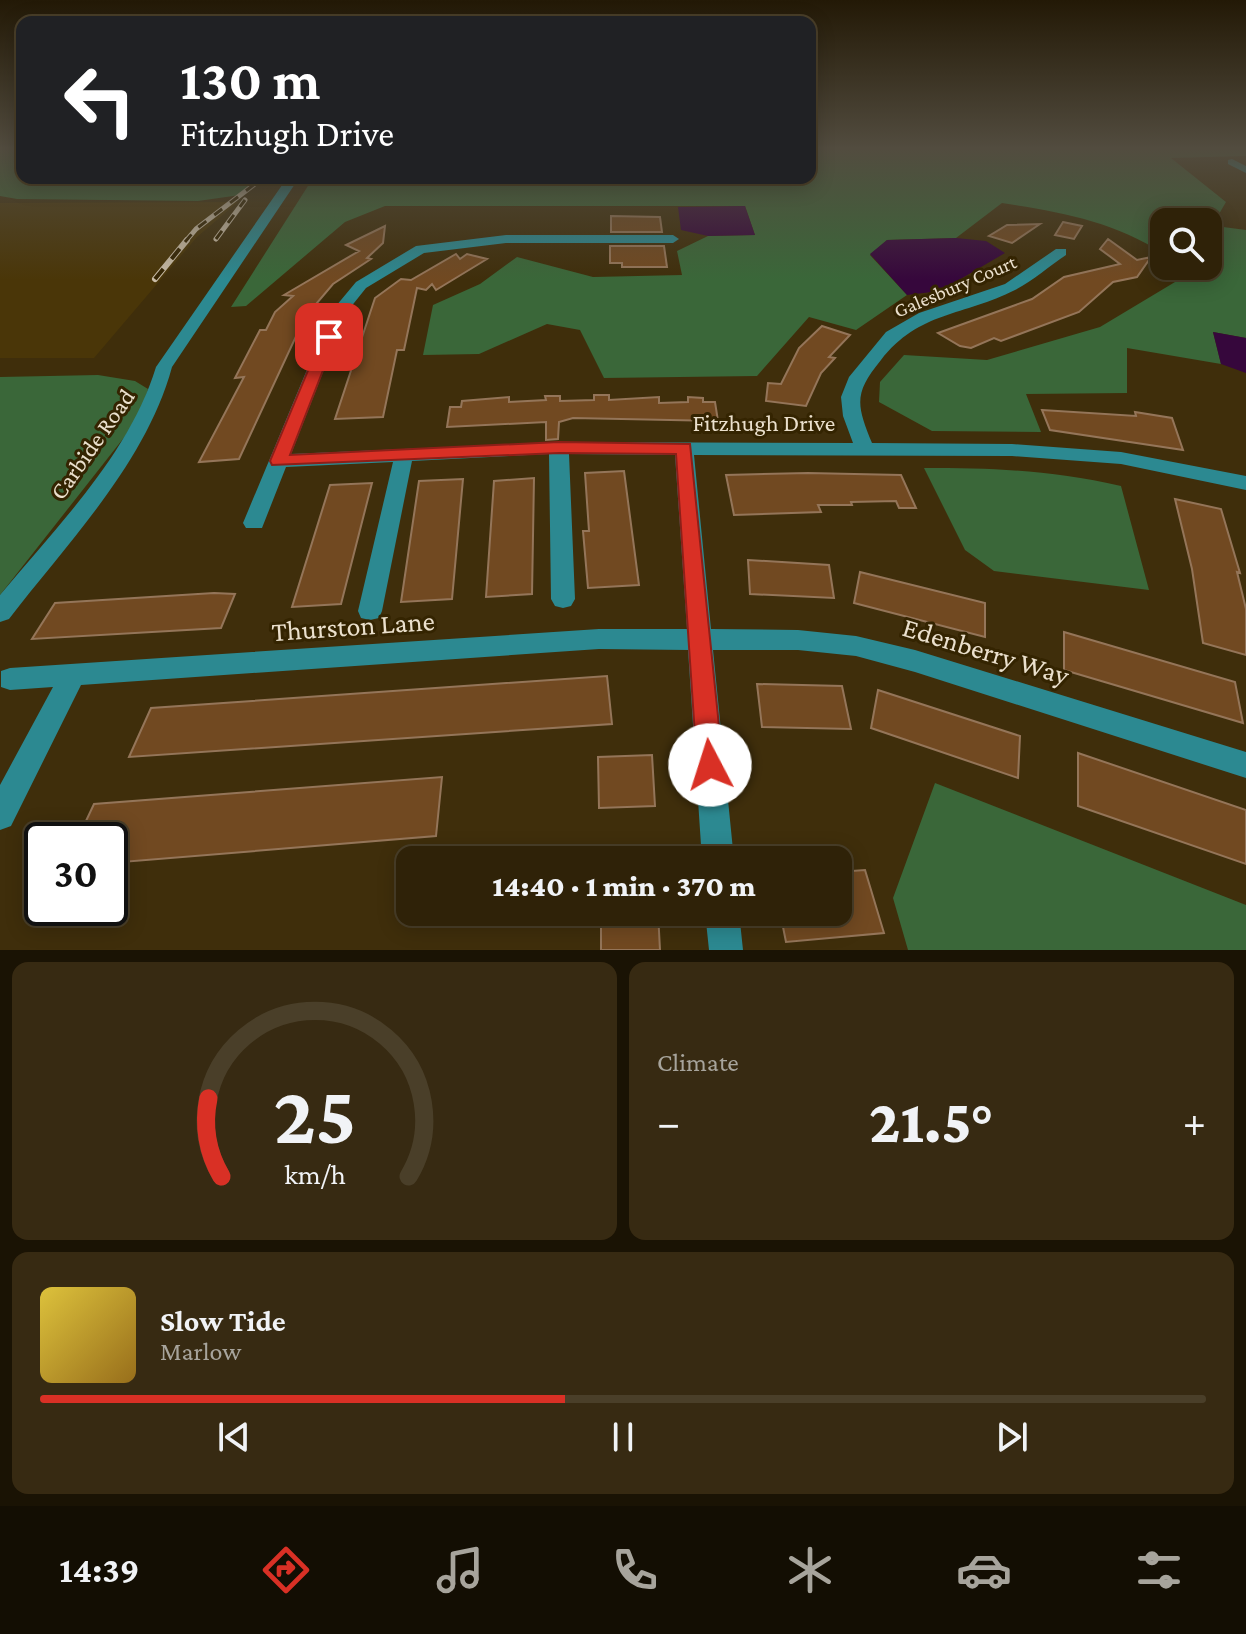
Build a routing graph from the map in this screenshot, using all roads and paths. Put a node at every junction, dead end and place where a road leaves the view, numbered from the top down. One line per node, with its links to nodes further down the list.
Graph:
1 (284, 191): 13 (street, Carbide Road)
2 (673, 239): 8 (street)
3 (1061, 252): 6 (street, Galesbury Court)
4 (559, 448): 5 (street, Fitzhugh Drive); 7 (street, Fitzhugh Drive); 11 (street)
5 (684, 448): 6 (street, Fitzhugh Drive); 14 (street)
6 (864, 448): 9 (street, Fitzhugh Drive)
7 (404, 455): 8 (street, Fitzhugh Drive); 12 (street)
8 (279, 461): 10 (street)
9 (1246, 483)
10 (254, 523)
11 (563, 599)
12 (370, 611)
13 (0, 612)
14 (699, 638): 15 (street, Thurston Lane); 17 (street, Edenberry Way); 19 (street)
15 (74, 674): 16 (street, Thurston Lane); 18 (street)
16 (10, 679)
17 (1246, 765)
18 (0, 815)
19 (717, 846)
20 (723, 926): 21 (street)
21 (726, 950)

